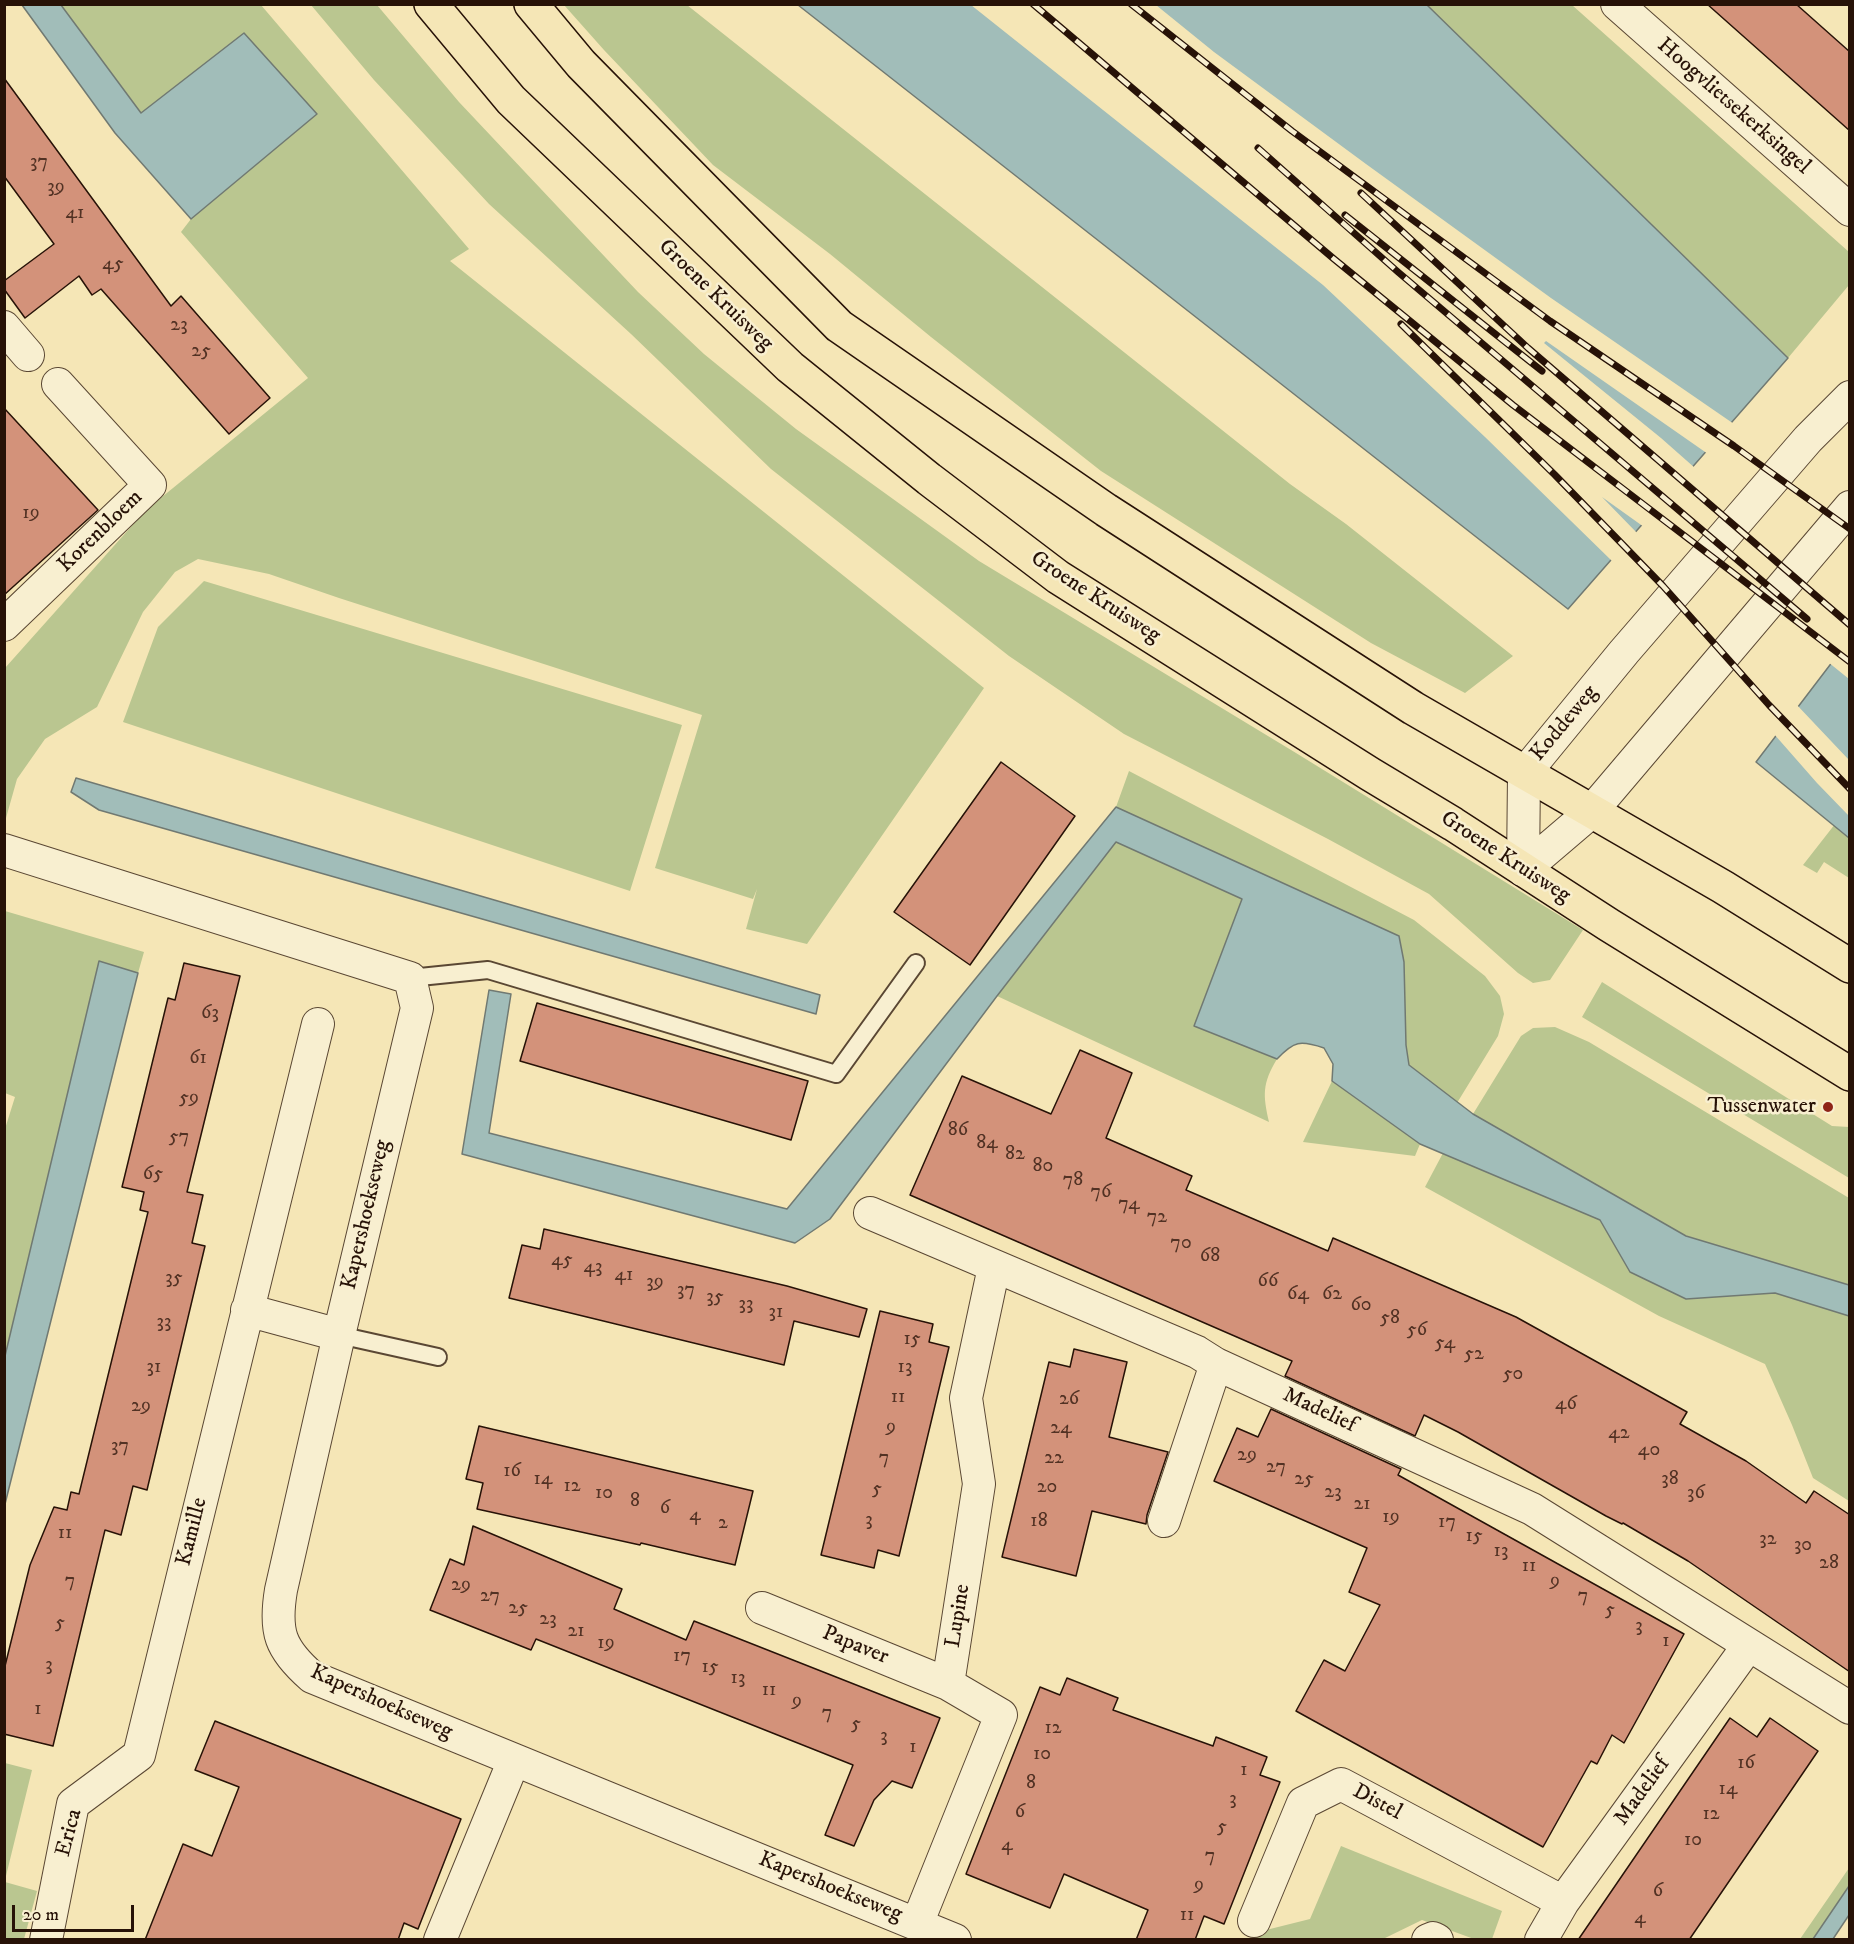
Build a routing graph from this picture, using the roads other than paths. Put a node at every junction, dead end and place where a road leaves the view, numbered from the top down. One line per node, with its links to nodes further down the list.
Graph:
1 (431, 4): 14 (main road, Groene Kruisweg)
2 (531, 4): 11 (main road)
3 (1617, 4): 4 (street, Hoogvlietsekerksingel)
4 (1850, 210)
5 (4, 327): 6 (street)
6 (28, 356)
7 (58, 384): 10 (street, Korenbloem)
8 (1850, 397): 11 (street, Koddeweg)
9 (1850, 507): 12 (street)
10 (4, 625)
11 (1524, 774): 12 (main road); 14 (street, Koddeweg)
12 (1591, 812): 14 (street); 16 (main road)
13 (4, 850): 17 (street)
14 (1522, 870): 19 (main road, Groene Kruisweg)
15 (916, 963): 17 (lane)
16 (1850, 966)
17 (410, 978): 23 (street, Kapershoekseweg)
18 (318, 1024): 22 (street, Kamille)
19 (1850, 1074)
20 (870, 1213): 21 (street, Madelief)
21 (994, 1267): 25 (street, Madelief); 29 (street, Lupine)
22 (247, 1310): 23 (street); 31 (street, Kamille)
23 (339, 1335): 24 (lane); 32 (street, Kapershoekseweg)
24 (438, 1357)
25 (1216, 1364): 26 (street); 28 (street, Madelief)
26 (1164, 1521)
27 (762, 1608): 29 (street, Papaver)
28 (1748, 1646): 30 (street, Madelief); 33 (street, Madelief)
29 (948, 1684): 35 (street)
30 (1850, 1708)
31 (139, 1755): 36 (street, Erica)
32 (514, 1760): 35 (street, Kapershoekseweg); 37 (street)
33 (1563, 1902): 34 (street, Distel); 41 (street, Madelief)
34 (1254, 1921)
35 (917, 1924): 38 (street, Kapershoekseweg)
36 (46, 1940)
37 (440, 1940)
38 (955, 1940)
39 (1428, 1940): 40 (street)
40 (1437, 1940)
41 (1541, 1940)

